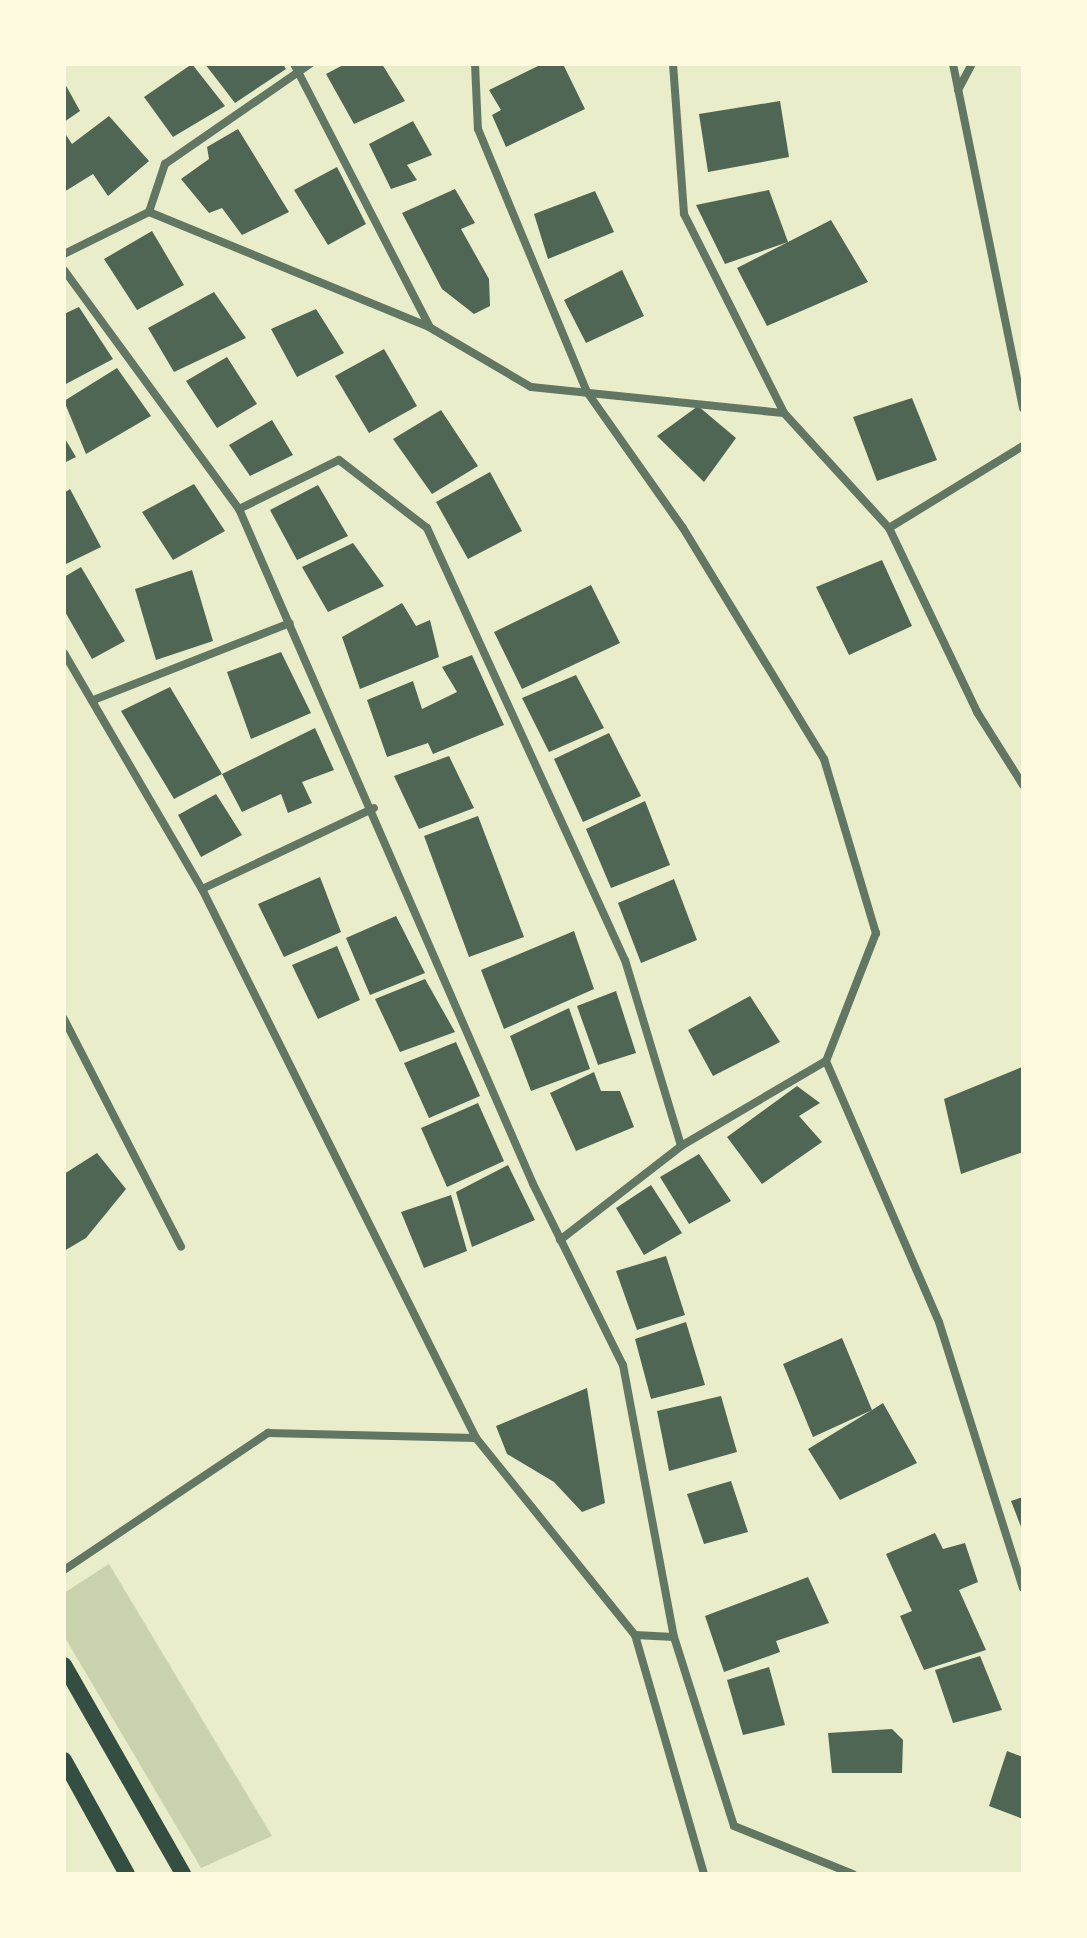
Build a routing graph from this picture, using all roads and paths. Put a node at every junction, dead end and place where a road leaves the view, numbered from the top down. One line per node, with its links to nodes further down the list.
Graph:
1 (310, 64): 6 (street)
2 (475, 64): 12 (street)
3 (673, 64): 14 (street)
4 (953, 64): 7 (street)
5 (972, 64): 7 (street)
6 (295, 68): 8 (street); 11 (street)
7 (958, 91): 13 (street)
8 (149, 212): 9 (street); 11 (street)
9 (64, 254)
10 (64, 270): 16 (street)
11 (429, 327): 12 (street)
12 (587, 392): 14 (street); 25 (street)
13 (1023, 408)
14 (784, 413): 17 (street)
15 (1023, 446): 17 (street)
16 (239, 509): 18 (street); 26 (street)
17 (889, 528): 21 (street)
18 (290, 623): 20 (street); 22 (street)
19 (64, 653): 20 (street)
20 (96, 699): 23 (street)
21 (1023, 785)
22 (374, 808): 23 (street); 27 (street)
23 (202, 889): 29 (street)
24 (64, 1019): 28 (street)
25 (826, 1061): 26 (street); 31 (street)
26 (681, 1146): 27 (street)
27 (560, 1240): 33 (street)
28 (181, 1247)
29 (476, 1438): 30 (street); 32 (street)
30 (64, 1570)
31 (1023, 1588)
32 (635, 1635): 33 (street); 38 (street)
33 (674, 1637): 39 (street)
34 (64, 1665): 37 (main road)
35 (64, 1760): 36 (main road)
36 (127, 1874)
37 (183, 1874)
38 (704, 1874)
39 (853, 1874)

